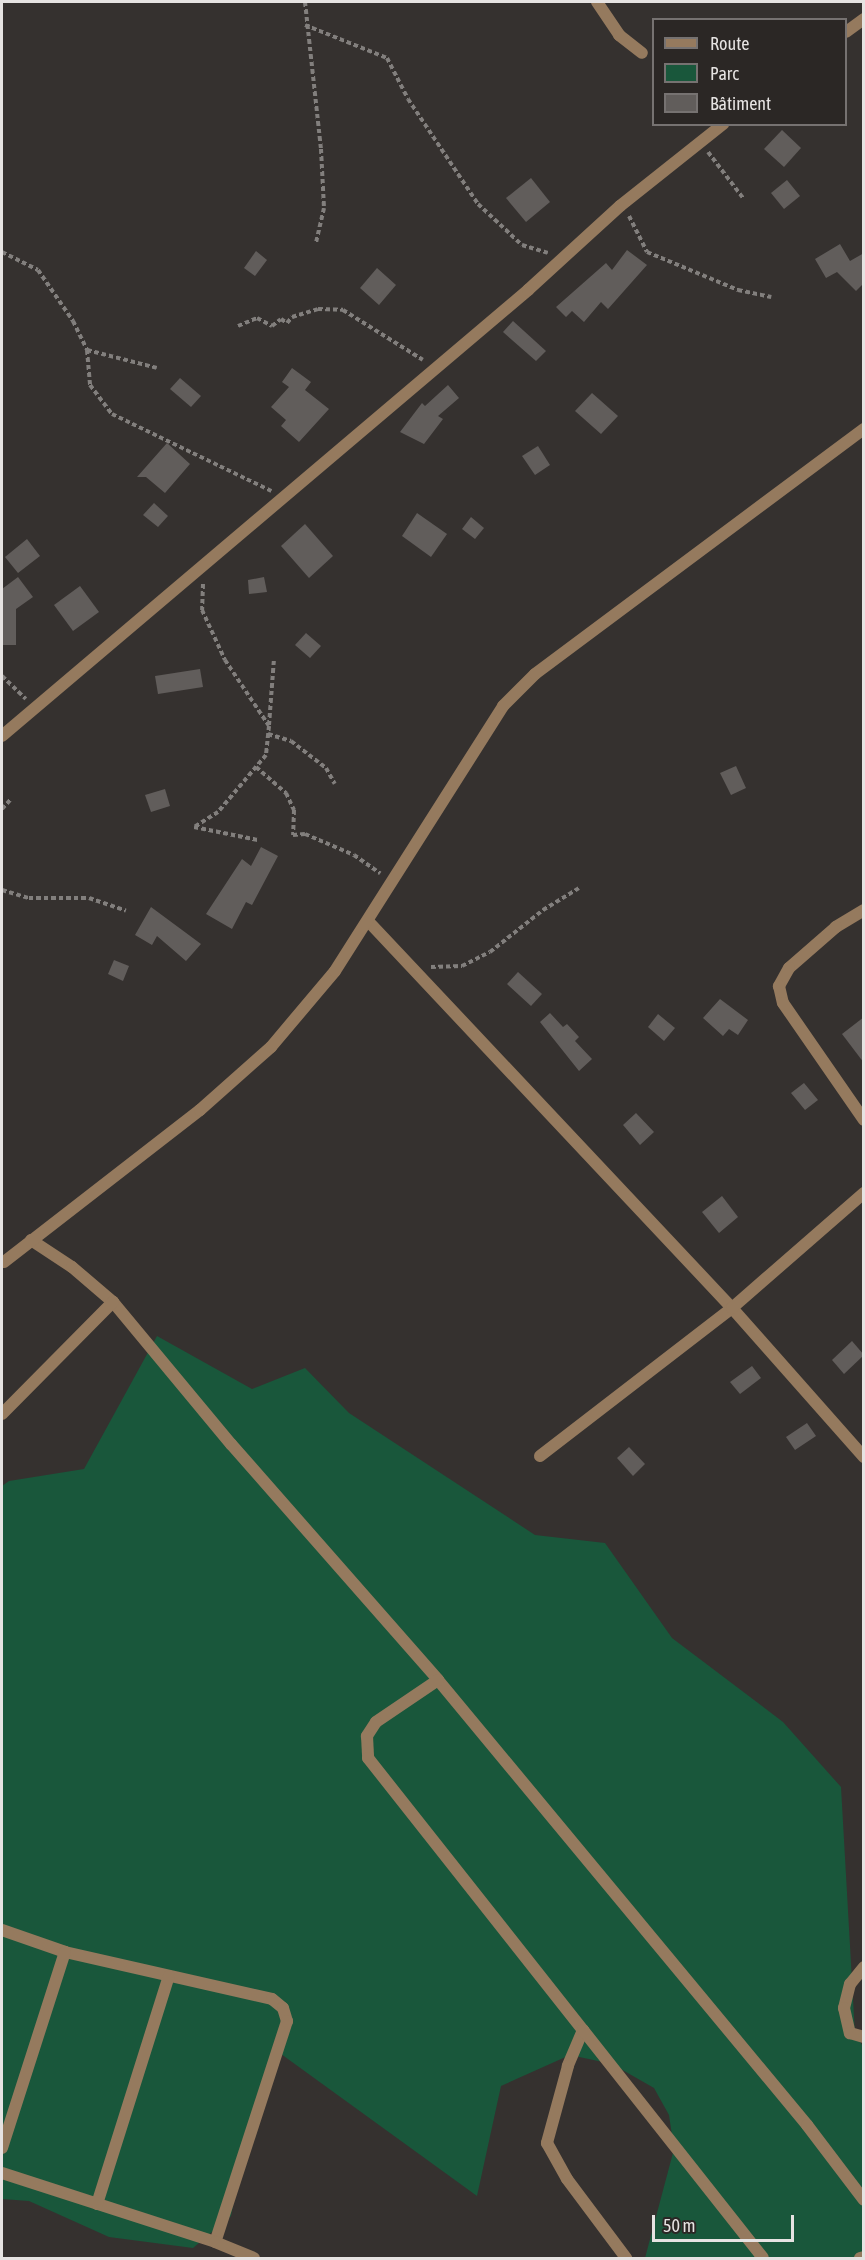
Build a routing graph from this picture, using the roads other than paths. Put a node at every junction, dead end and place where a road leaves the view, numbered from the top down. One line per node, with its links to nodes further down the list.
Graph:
1 (597, 2): 4 (street)
2 (862, 22): 3 (street)
3 (847, 31)
4 (642, 52)
5 (720, 126): 7 (street)
6 (864, 429): 9 (street)
7 (2, 736)
8 (864, 910): 10 (street)
9 (368, 921): 12 (street); 15 (street)
10 (864, 1120)
11 (864, 1193): 15 (street)
12 (31, 1240): 13 (street); 14 (street)
13 (2, 1262)
14 (113, 1302): 16 (street); 19 (street)
15 (732, 1308): 17 (street); 18 (street)
16 (2, 1414)
17 (540, 1456)
18 (864, 1457)
19 (438, 1680): 24 (street); 28 (street)
20 (2, 1930): 21 (street)
21 (65, 1952): 23 (street); 26 (street)
22 (864, 1967): 25 (street)
23 (169, 1976): 29 (street); 30 (street)
24 (583, 2030): 32 (street); 33 (street)
25 (864, 2037)
26 (2, 2148)
27 (2, 2173): 29 (street)
28 (864, 2200)
29 (97, 2204): 30 (street)
30 (214, 2241): 31 (street)
31 (254, 2259)
32 (626, 2259)
33 (764, 2259)

